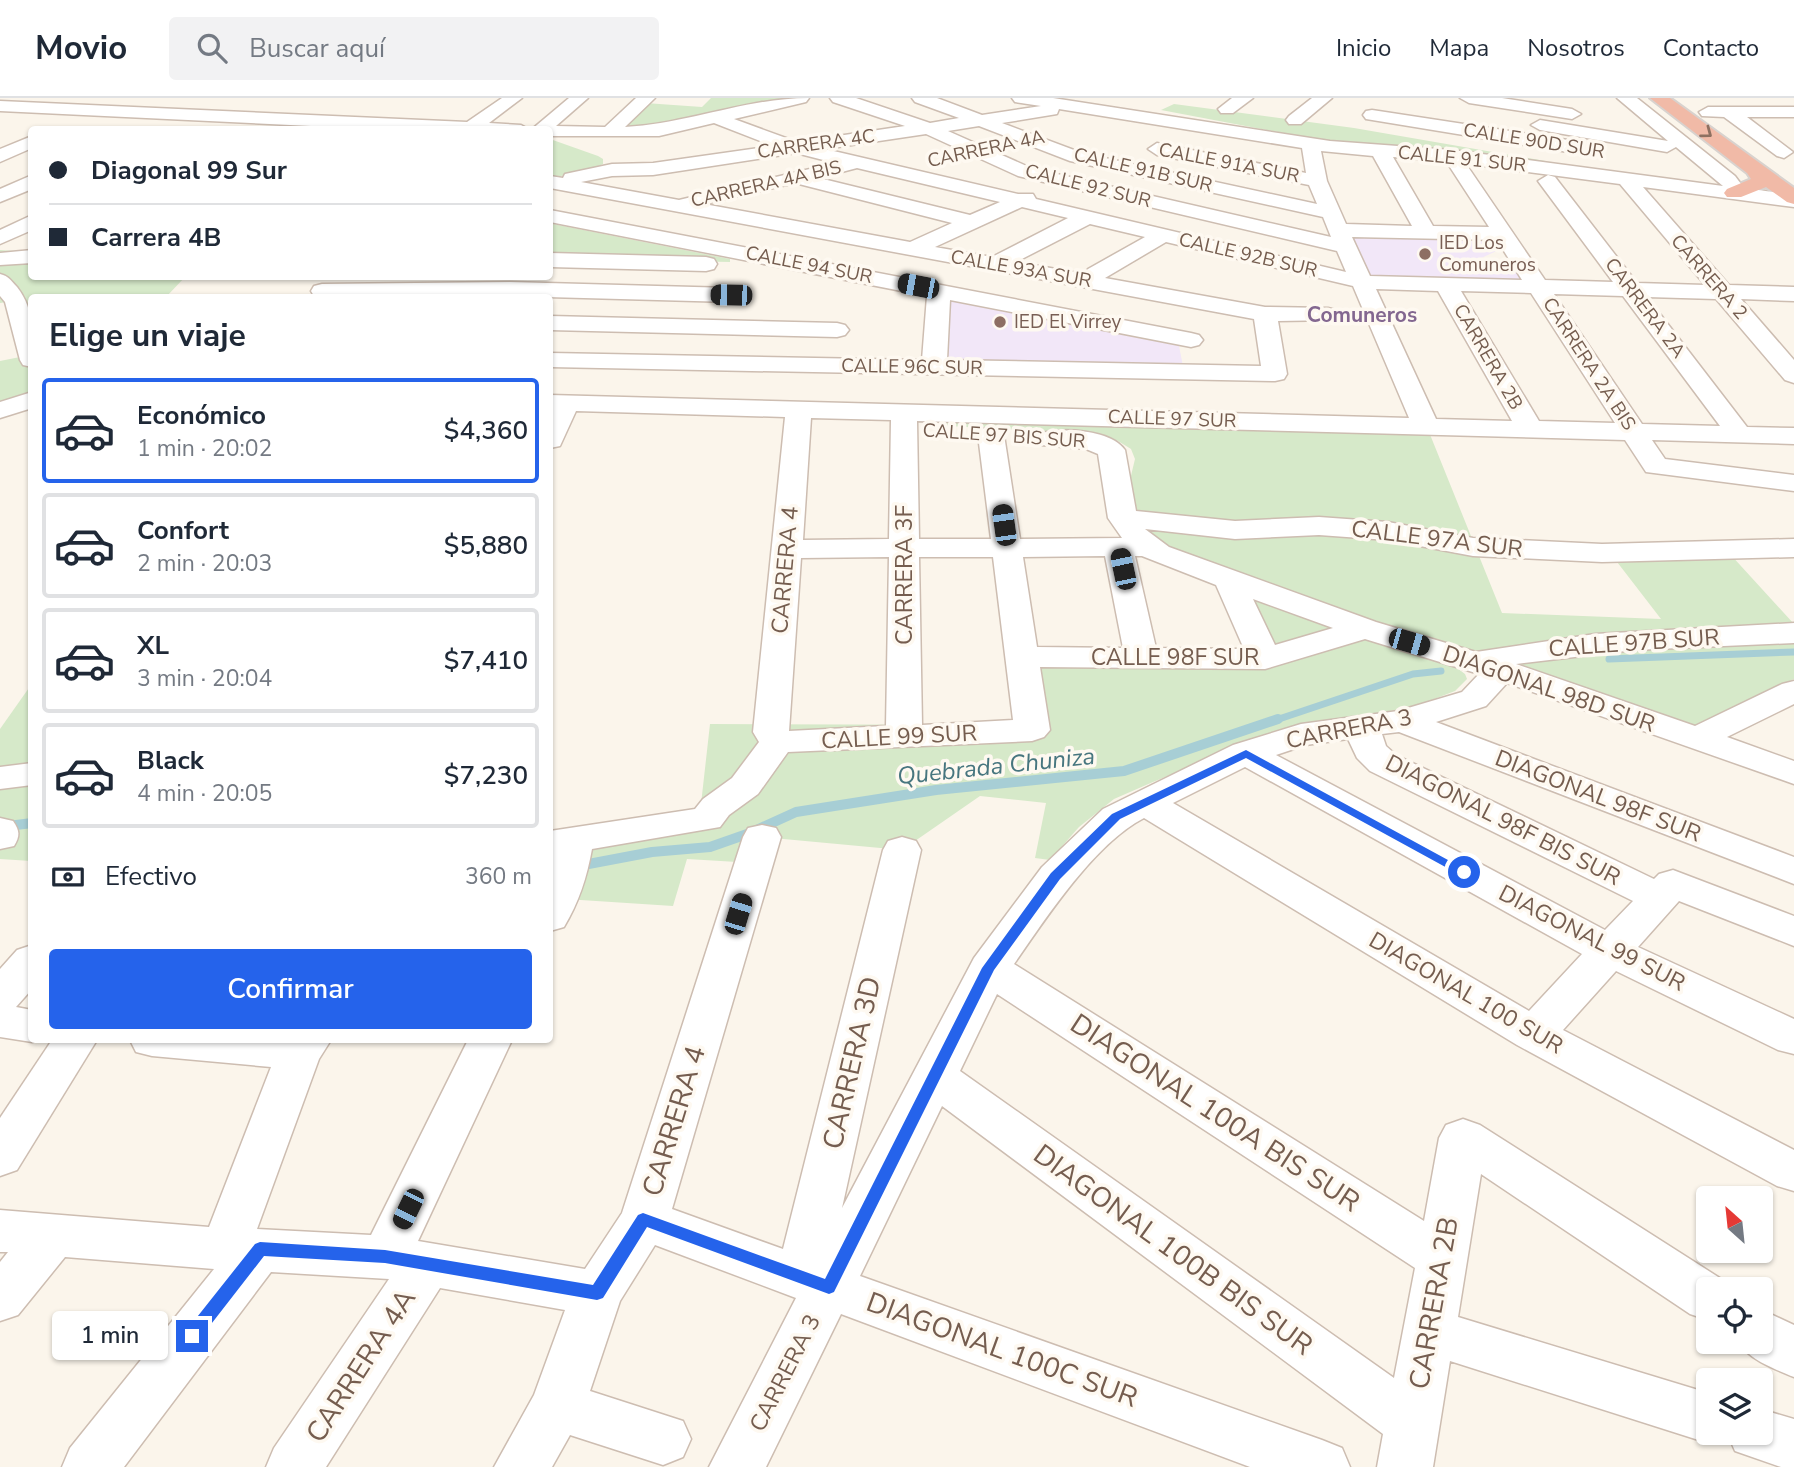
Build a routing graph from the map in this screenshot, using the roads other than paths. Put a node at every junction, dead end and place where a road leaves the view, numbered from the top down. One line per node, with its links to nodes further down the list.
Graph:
1 (44, 98): 23 (street)
2 (120, 98): 28 (street)
3 (513, 98): 51 (street)
4 (579, 98): 52 (street)
5 (646, 98): 57 (street)
6 (839, 98): 53 (street, CALLE 92 SUR)
7 (921, 98): 40 (street, CALLE 91B SUR)
8 (1021, 98): 34 (street, CALLE 91 SUR)
9 (1116, 98): 17 (street)
10 (1244, 98): 27 (street)
11 (1323, 98): 59 (street, CALLE 91 SUR)
12 (1394, 98): 37 (street)
13 (1469, 98): 16 (street)
14 (1659, 98): 81 (highway, one-way to 81)
15 (1687, 98): 31 (highway)
16 (1491, 100): 30 (street); 41 (street)
17 (1157, 102)
18 (367, 104): 45 (street)
19 (302, 105): 39 (street)
20 (1046, 105): 34 (street, CARRERA 4C); 40 (street, CARRERA 4C)
21 (0, 106): 23 (street)
22 (800, 106): 26 (street)
23 (25, 107): 28 (street)
24 (1206, 107): 27 (street)
25 (1429, 107): 41 (street)
26 (710, 108): 57 (street); 67 (street, CALLE 92B SUR)
27 (1227, 109): 35 (street)
28 (95, 110): 33 (street); 44 (street)
29 (427, 111): 50 (street)
30 (1621, 111): 95 (street)
31 (1708, 112): 32 (street); 83 (highway)
32 (1728, 112): 36 (street); 60 (street)
33 (160, 113): 38 (street); 46 (street)
34 (1078, 113): 43 (street, CALLE 91 SUR); 64 (street, CARRERA 4A)
35 (1255, 113)
36 (1794, 113)
37 (1372, 115): 41 (street, CALLE 90D SUR); 65 (street)
38 (222, 116): 39 (street); 47 (street)
39 (278, 119): 45 (street); 48 (street)
40 (983, 120): 53 (street, CARRERA 4C); 64 (street, CALLE 91B SUR)
41 (1512, 121): 62 (street)
42 (826, 123): 63 (street)
43 (1190, 123): 59 (street, CALLE 91 SUR); 68 (street)
44 (65, 125)
45 (334, 125): 49 (street)
46 (138, 126)
47 (206, 126)
48 (267, 126)
49 (370, 126)
50 (406, 126)
51 (473, 126)
52 (552, 126)
53 (928, 128): 63 (street, CARRERA 4C); 69 (street, CALLE 92 SUR)
54 (553, 130): 57 (street)
55 (10, 132): 58 (street)
56 (553, 132): 74 (street)
57 (609, 133)
58 (28, 134)
59 (1315, 134): 70 (street, CALLE 91 SUR); 89 (street)
60 (1757, 134): 61 (street); 71 (street)
61 (1794, 134)
62 (1527, 135)
63 (866, 137): 67 (street, CARRERA 4C); 75 (street)
64 (1033, 139): 69 (street, CARRERA 4A); 78 (street, CALLE 91B SUR)
65 (1341, 139)
66 (28, 143): 72 (street)
67 (793, 147): 76 (street, CARRERA 4C); 77 (street, CALLE 92B SUR)
68 (1134, 148): 78 (street); 89 (street, CALLE 91A SUR)
69 (980, 150): 75 (street, CARRERA 4A); 88 (street, CALLE 92 SUR)
70 (1380, 152): 73 (street, CALLE 91 SUR); 107 (street)
71 (1787, 152)
72 (2, 155)
73 (1452, 156): 86 (street, CALLE 91 SUR); 108 (street, CARRERA 2A BIS)
74 (605, 157): 76 (street); 79 (street, CARRERA 4C); 87 (street, CARRERA 4C)
75 (923, 157): 80 (street, CARRERA 4A)
76 (721, 159): 79 (street, CARRERA 4C); 93 (street)
77 (859, 163): 80 (street, CALLE 92B SUR); 85 (street, CARRERA 4A BIS)
78 (1103, 163): 88 (street); 106 (street, CALLE 91B SUR)
79 (653, 169): 98 (street)
80 (886, 169): 97 (street, CALLE 92B SUR)
81 (1755, 169): 95 (highway); 100 (highway)
82 (0, 173): 84 (street)
83 (1794, 173)
84 (28, 175)
85 (795, 178): 93 (street, CARRERA 4A BIS); 94 (street)
86 (1625, 178): 95 (street, CALLE 91 SUR); 133 (street, CARRERA 2)
87 (553, 181)
88 (1062, 181): 97 (street); 106 (street, CALLE 92 SUR)
89 (1317, 181): 106 (street)
90 (1548, 181): 131 (street, CARRERA 2A)
91 (28, 183): 96 (street)
92 (553, 183): 98 (street, CALLE 93A SUR)
93 (764, 185): 98 (street, CARRERA 4A BIS)
94 (844, 190): 99 (street); 103 (street)
95 (1734, 193): 100 (street, CALLE 91 SUR)
96 (0, 196)
97 (1019, 201): 102 (street, CALLE 92B SUR); 104 (street)
98 (703, 204): 103 (street, CALLE 93A SUR); 110 (street, CARRERA 4A BIS)
99 (901, 205): 104 (street); 111 (street)
100 (1791, 206)
101 (553, 217): 110 (street, CALLE 94 SUR)
102 (1087, 217): 109 (street, CALLE 92B SUR); 119 (street)
103 (765, 222): 111 (street, CALLE 93A SUR)
104 (972, 222): 113 (street)
105 (28, 223): 112 (street)
106 (1339, 230): 107 (street); 123 (street)
107 (1426, 232): 108 (street)
108 (1503, 234): 125 (street, CARRERA 2A BIS)
109 (1163, 235): 114 (street, CALLE 92B SUR); 121 (street)
110 (654, 236): 116 (street, CALLE 94 SUR)
111 (837, 236): 113 (street, CALLE 93A SUR)
112 (0, 238)
113 (903, 248): 119 (street, CALLE 93A SUR); 128 (street)
114 (1233, 251): 120 (street); 123 (street, CALLE 92B SUR)
115 (28, 256): 117 (street)
116 (740, 258): 118 (street); 128 (street, CALLE 94 SUR); 135 (street)
117 (0, 259)
118 (553, 260)
119 (995, 264): 129 (street, CALLE 93A SUR)
120 (1212, 265)
121 (1096, 274)
122 (0, 281): 143 (street)
123 (1362, 282): 124 (street, CALLE 92B SUR); 141 (street)
124 (1446, 285): 125 (street, CALLE 92B SUR); 158 (street, CARRERA 2B)
125 (1538, 287): 131 (street, CALLE 92B SUR); 159 (street, CARRERA 2A BIS)
126 (421, 288): 127 (street); 132 (street)
127 (511, 288): 135 (street)
128 (844, 288): 130 (street, CALLE 94 SUR); 140 (street)
129 (1191, 289): 136 (street); 137 (street); 142 (street)
130 (940, 290): 142 (street, CALLE 94 SUR); 146 (street)
131 (1631, 290): 133 (street, CALLE 92B SUR); 161 (street, CARRERA 2A)
132 (322, 291)
133 (1723, 292): 134 (street, CALLE 92B SUR); 148 (street, CARRERA 2)
134 (1794, 294)
135 (731, 295): 139 (street)
136 (1265, 314): 137 (street); 147 (street, CALLE 96C SUR)
137 (1328, 315): 141 (street)
138 (553, 323): 139 (street)
139 (726, 328): 140 (street)
140 (837, 330): 145 (street)
141 (1384, 331): 157 (street)
142 (1191, 340): 147 (street)
143 (28, 345)
144 (553, 360): 145 (street, CALLE 96C SUR)
145 (835, 366): 146 (street, CALLE 96C SUR); 153 (street)
146 (934, 368): 147 (street, CALLE 96C SUR)
147 (1195, 373): 154 (street)
148 (1794, 375)
149 (28, 401): 152 (street)
150 (558, 403): 151 (street, CALLE 97 SUR); 156 (street)
151 (799, 409): 153 (street, CALLE 97 SUR); 167 (street, CARRERA 4)
152 (0, 410)
153 (832, 410): 155 (street, CALLE 97 SUR)
154 (1200, 420): 155 (street, CALLE 97 SUR); 157 (street, CALLE 97 SUR)
155 (904, 421): 160 (street, CALLE 97 BIS SUR); 168 (street, CARRERA 3F)
156 (553, 426)
157 (1426, 426): 158 (street, CALLE 97 SUR)
158 (1530, 429): 159 (street, CALLE 97 SUR)
159 (1634, 432): 161 (street, CALLE 97 SUR); 163 (street, CARRERA 2A BIS)
160 (991, 435): 164 (street, CALLE 97 BIS SUR); 165 (street)
161 (1740, 435): 162 (street, CALLE 97 SUR)
162 (1794, 436)
163 (1794, 483)
164 (1129, 537): 165 (street, CALLE 97A SUR); 166 (street, CALLE 97A SUR); 169 (street, DIAGONAL 98D SUR); 173 (street)
165 (1008, 548): 168 (street, CALLE 97A SUR); 172 (street)
166 (1794, 548)
167 (787, 549): 168 (street, CALLE 97A SUR); 179 (street, CARRERA 4)
168 (904, 549): 180 (street, CARRERA 3F)
169 (1229, 580): 170 (street, DIAGONAL 98D SUR); 174 (street)
170 (1365, 629): 174 (street, CALLE 98F SUR); 175 (street, DIAGONAL 98D SUR)
171 (1794, 633): 175 (street, CALLE 97B SUR)
172 (1022, 657): 173 (street, CALLE 98F SUR); 180 (street, CALLE 99 SUR)
173 (1142, 659): 174 (street, CALLE 98F SUR)
174 (1265, 659)
175 (1488, 666): 177 (street, CARRERA 3); 181 (street, DIAGONAL 98D SUR)
176 (1792, 694): 181 (street)
177 (1402, 721): 178 (street, CARRERA 3); 190 (street, DIAGONAL 98F SUR)
178 (1362, 727): 182 (street, CARRERA 3); 191 (street, DIAGONAL 98F BIS SUR)
179 (774, 737): 180 (street, CALLE 99 SUR); 189 (street)
180 (904, 737)
181 (1696, 739): 183 (street, DIAGONAL 98D SUR)
182 (1246, 754): 186 (street, CARRERA 3); 194 (street, DIAGONAL 99 SUR)
183 (1794, 773)
184 (28, 774): 185 (street)
185 (0, 778)
186 (1144, 802): 196 (street, CARRERA 3); 200 (street, DIAGONAL 100 SUR)
187 (762, 837): 209 (street, CARRERA 4)
188 (902, 850): 215 (street, CARRERA 3D)
189 (566, 854): 192 (street)
190 (1794, 871)
191 (1667, 890): 193 (street, DIAGONAL 98F BIS SUR); 194 (street)
192 (553, 905)
193 (1794, 932)
194 (1610, 951): 200 (street); 201 (street, DIAGONAL 99 SUR)
195 (28, 965): 197 (street)
196 (989, 968): 206 (street, CARRERA 3); 213 (street, DIAGONAL 100A BIS SUR)
197 (0, 997)
198 (0, 1021): 199 (street)
199 (28, 1025)
200 (1533, 1034): 208 (street, DIAGONAL 100 SUR)
201 (1794, 1038)
202 (73, 1043): 207 (street)
203 (228, 1043): 205 (street)
204 (489, 1043): 214 (street, CARRERA 4A)
205 (304, 1046): 212 (street)
206 (934, 1076): 215 (street, CARRERA 3); 226 (street, DIAGONAL 100B BIS SUR)
207 (0, 1157)
208 (1794, 1172)
209 (643, 1220): 215 (street, DIAGONAL 100C SUR); 217 (street, CARRERA 4)
210 (0, 1231): 211 (street)
211 (54, 1234): 212 (street); 218 (street)
212 (243, 1249): 214 (street); 229 (street)
213 (1442, 1259): 216 (street, CARRERA 2B); 219 (street, CARRERA 2B)
214 (406, 1261): 217 (street); 230 (street, CARRERA 4A)
215 (816, 1282): 228 (street, CARRERA 3); 232 (street, DIAGONAL 100C SUR)
216 (1696, 1289)
217 (597, 1293): 222 (street, CARRERA 4)
218 (0, 1299)
219 (1431, 1332): 223 (street); 226 (street, CARRERA 2B)
220 (1773, 1340): 221 (street)
221 (1794, 1353)
222 (557, 1406): 224 (street); 231 (street, CARRERA 4)
223 (1696, 1414)
224 (663, 1439)
225 (1773, 1439): 227 (street)
226 (1409, 1445)
227 (1794, 1445)
228 (745, 1465)
229 (90, 1467)
230 (294, 1467)
231 (522, 1467)
232 (1322, 1467)

